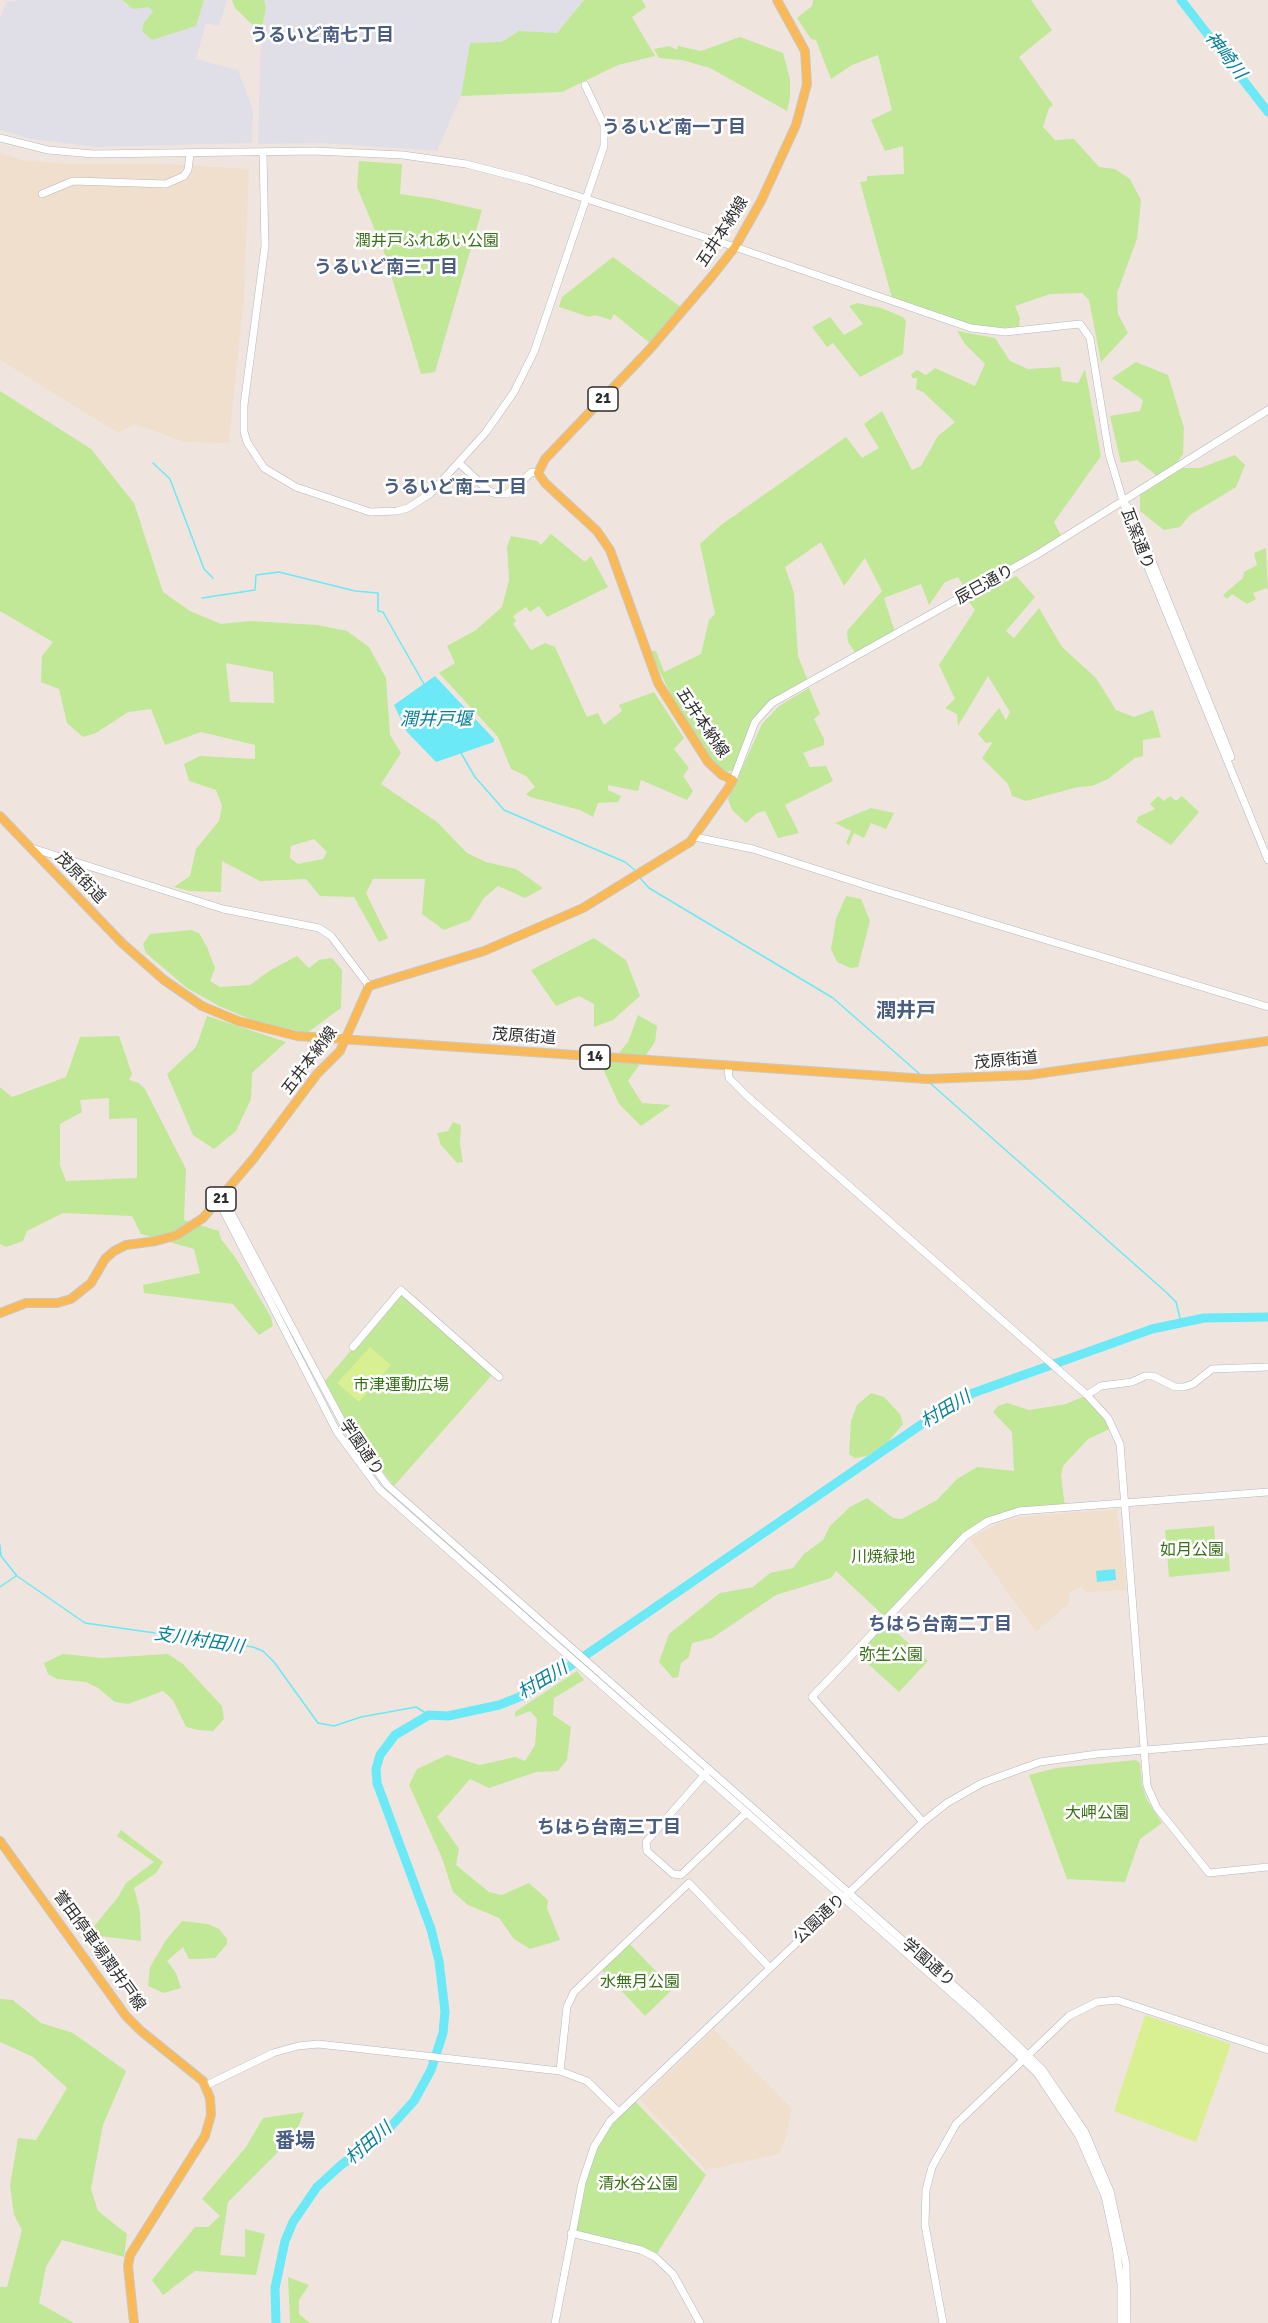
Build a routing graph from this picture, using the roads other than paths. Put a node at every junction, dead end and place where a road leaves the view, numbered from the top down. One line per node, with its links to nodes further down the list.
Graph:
1 (777, 0): 8 (main road, 五井本納線 / 21)
2 (585, 85): 7 (street)
3 (0, 138): 5 (street)
4 (263, 153): 5 (street); 7 (street); 10 (street)
5 (190, 154): 6 (street)
6 (42, 194)
7 (586, 199): 8 (street); 10 (street)
8 (735, 247): 11 (main road, 五井本納線 / 21); 12 (street)
9 (1268, 410): 12 (street, 辰巳通り)
10 (459, 464): 11 (street)
11 (538, 473): 13 (main road, 五井本納線)
12 (1123, 500): 13 (street, 辰巳通り); 16 (street, 瓦窯通り); 18 (street, 瓦窯通り)
13 (733, 780): 15 (main road, 五井本納線)
14 (0, 816): 17 (main road, 茂原街道 / 14)
15 (695, 837): 19 (main road, 五井本納線); 20 (street)
16 (1268, 847)
17 (32, 848): 19 (street); 21 (main road, 茂原街道 / 14)
18 (1268, 860)
19 (369, 986): 21 (main road, 五井本納線 / 21)
20 (1268, 1006)
21 (346, 1039): 23 (main road, 茂原街道 / 14); 24 (main road, 五井本納線 / 21)
22 (1268, 1041): 23 (main road, 茂原街道 / 14)
23 (728, 1066): 31 (street)
24 (219, 1201): 25 (main road, 五井本納線 / 21); 27 (street, 学園通り); 29 (street)
25 (0, 1313)
26 (353, 1347): 30 (street)
27 (314, 1367): 29 (street); 34 (street, 学園通り)
28 (1268, 1367): 31 (street)
29 (305, 1372): 34 (street)
30 (499, 1377)
31 (1087, 1395): 33 (street)
32 (1268, 1492): 33 (street)
33 (1123, 1503): 36 (street); 39 (street)
34 (602, 1680): 37 (street, 学園通り)
35 (1268, 1740): 36 (street, 公園通り)
36 (1144, 1750): 39 (street, 公園通り); 41 (street)
37 (706, 1773): 38 (street, 学園通り); 38 (street); 42 (street, 学園通り)
38 (746, 1813): 42 (street, 学園通り)
39 (922, 1822): 42 (street, 公園通り)
40 (0, 1841): 47 (main road, 誉田停車場潤井戸線)
41 (1268, 1868)
42 (846, 1895): 43 (street, 公園通り); 45 (street, 学園通り)
43 (769, 1967): 46 (street); 48 (street, 公園通り)
44 (1268, 2050): 45 (street)
45 (1026, 2056): 53 (street); 54 (street, 学園通り); 55 (street, 学園通り)
46 (560, 2071): 47 (street); 48 (street)
47 (207, 2085): 50 (main road)
48 (618, 2111): 49 (street, 公園通り)
49 (571, 2233): 51 (street, 公園通り); 52 (street)
50 (134, 2323)
51 (555, 2323)
52 (700, 2323)
53 (943, 2323)
54 (1121, 2323)
55 (1127, 2323)

